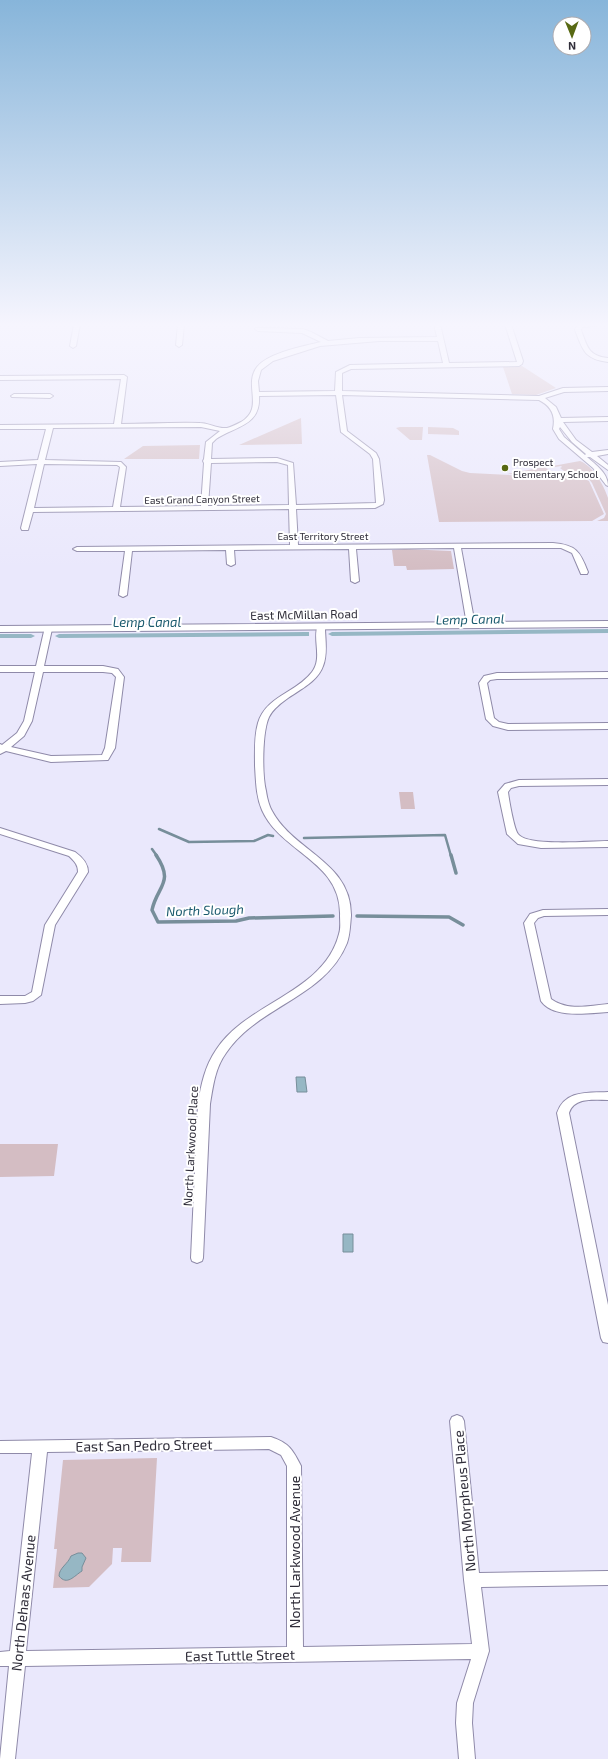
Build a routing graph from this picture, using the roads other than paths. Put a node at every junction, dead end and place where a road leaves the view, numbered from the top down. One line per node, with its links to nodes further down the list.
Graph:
1 (120, 406): 7 (street)
2 (255, 406): 10 (street)
3 (341, 406): 19 (street, East Grand Canyon Street)
4 (552, 406): 6 (street)
5 (608, 419): 6 (street)
6 (558, 420): 12 (street); 13 (street)
7 (117, 426): 9 (street); 10 (street)
8 (0, 427): 9 (street)
9 (50, 427): 15 (street)
10 (227, 430): 14 (street)
11 (608, 452): 12 (street)
12 (591, 455): 13 (street); 17 (street)
13 (583, 456): 18 (street)
14 (206, 461): 19 (street); 20 (street)
15 (41, 462): 16 (street); 21 (street); 22 (street)
16 (0, 464)
17 (608, 468)
18 (608, 484)
19 (293, 508): 20 (street, East Grand Canyon Street); 27 (street)
20 (204, 509): 22 (street, East Grand Canyon Street)
21 (29, 510): 22 (street, East Grand Canyon Street); 23 (street)
22 (116, 510)
23 (25, 528)
24 (352, 546): 25 (street, East Territory Street); 27 (street, East Territory Street); 32 (street)
25 (457, 546): 31 (street, East Territory Street); 35 (street)
26 (230, 547): 27 (street, East Territory Street); 28 (street, East Territory Street); 30 (street)
27 (294, 547)
28 (130, 548): 29 (street, East Territory Street); 33 (street)
29 (77, 549)
30 (231, 564)
31 (584, 572)
32 (355, 581)
33 (123, 594)
34 (608, 624): 35 (main road, East McMillan Road)
35 (471, 626): 36 (main road, East McMillan Road)
36 (321, 627): 38 (main road, East McMillan Road); 51 (street, North Larkwood Place)
37 (0, 629): 38 (main road, East McMillan Road)
38 (48, 629): 39 (street)
39 (38, 669): 40 (street); 43 (street); 43 (street)
40 (0, 670)
41 (608, 675): 42 (street)
42 (608, 726)
43 (1, 749)
44 (608, 782): 46 (street)
45 (0, 831): 48 (street)
46 (608, 844)
47 (608, 912): 49 (street)
48 (0, 1000)
49 (608, 1008)
50 (608, 1096): 52 (street)
51 (197, 1258)
52 (605, 1303): 53 (street)
53 (608, 1338)
54 (457, 1421): 59 (street, North Morpheus Place)
55 (40, 1446): 56 (street, East San Pedro Street); 57 (street, East San Pedro Street); 63 (street, North Dehaas Avenue)
56 (0, 1447)
57 (286, 1451): 61 (street, North Larkwood Avenue)
58 (608, 1578): 59 (street)
59 (472, 1580): 60 (street, North Morpheus Place)
60 (481, 1651): 61 (street, East Tuttle Street); 65 (street)
61 (295, 1654): 63 (street, East Tuttle Street)
62 (0, 1659): 63 (street, East Tuttle Street)
63 (17, 1659): 64 (street, North Dehaas Avenue)
64 (6, 1759)
65 (467, 1759)

